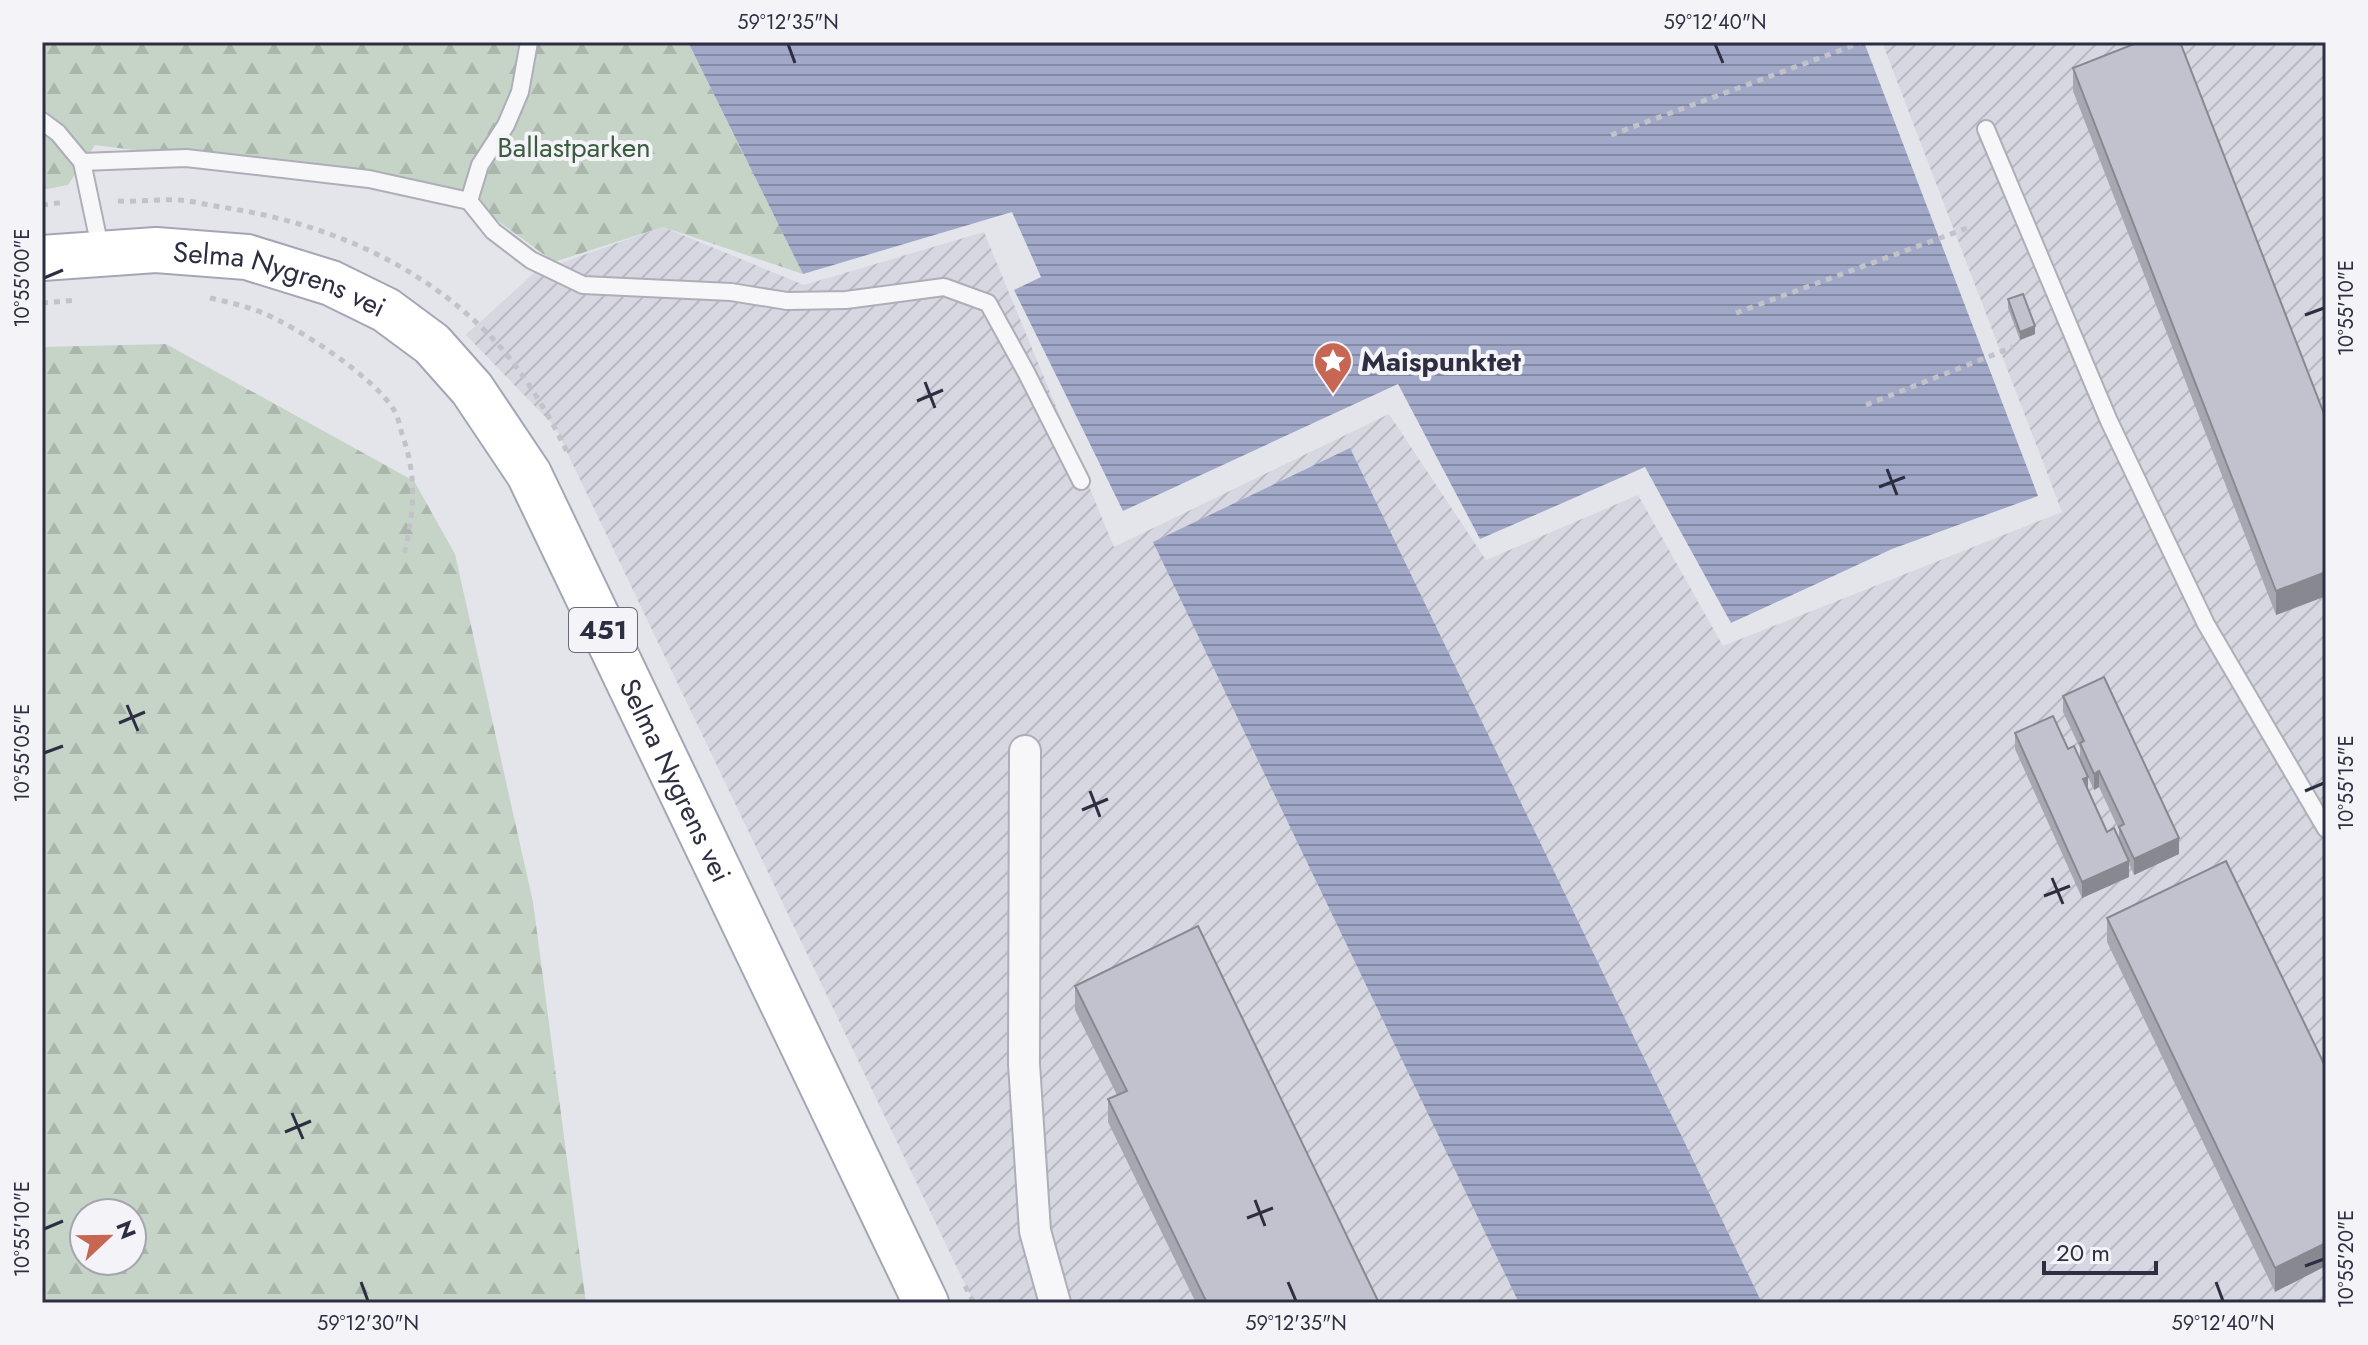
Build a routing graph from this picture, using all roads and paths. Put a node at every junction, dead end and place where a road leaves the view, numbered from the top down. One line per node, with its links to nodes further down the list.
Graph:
1 (529, 42): 8 (lane)
2 (1863, 42): 5 (path)
3 (42, 121): 6 (lane)
4 (1986, 129): 24 (lane)
5 (1611, 135)
6 (82, 162): 8 (lane); 13 (lane)
7 (115, 201): 10 (path)
8 (469, 201): 21 (lane)
9 (65, 202): 11 (path)
10 (141, 203)
11 (42, 205)
12 (1970, 227): 18 (path)
13 (102, 254): 14 (main road, Selma Nygrens vei / 451); 25 (main road, Selma Nygrens vei / 451)
14 (42, 258)
15 (203, 296): 22 (path)
16 (89, 298): 17 (path)
17 (42, 303)
18 (1736, 313)
19 (2013, 347): 20 (path)
20 (1866, 405)
21 (1081, 481)
22 (403, 559)
23 (1025, 751): 26 (street)
24 (2326, 829)
25 (926, 1303)
26 (1055, 1303)

